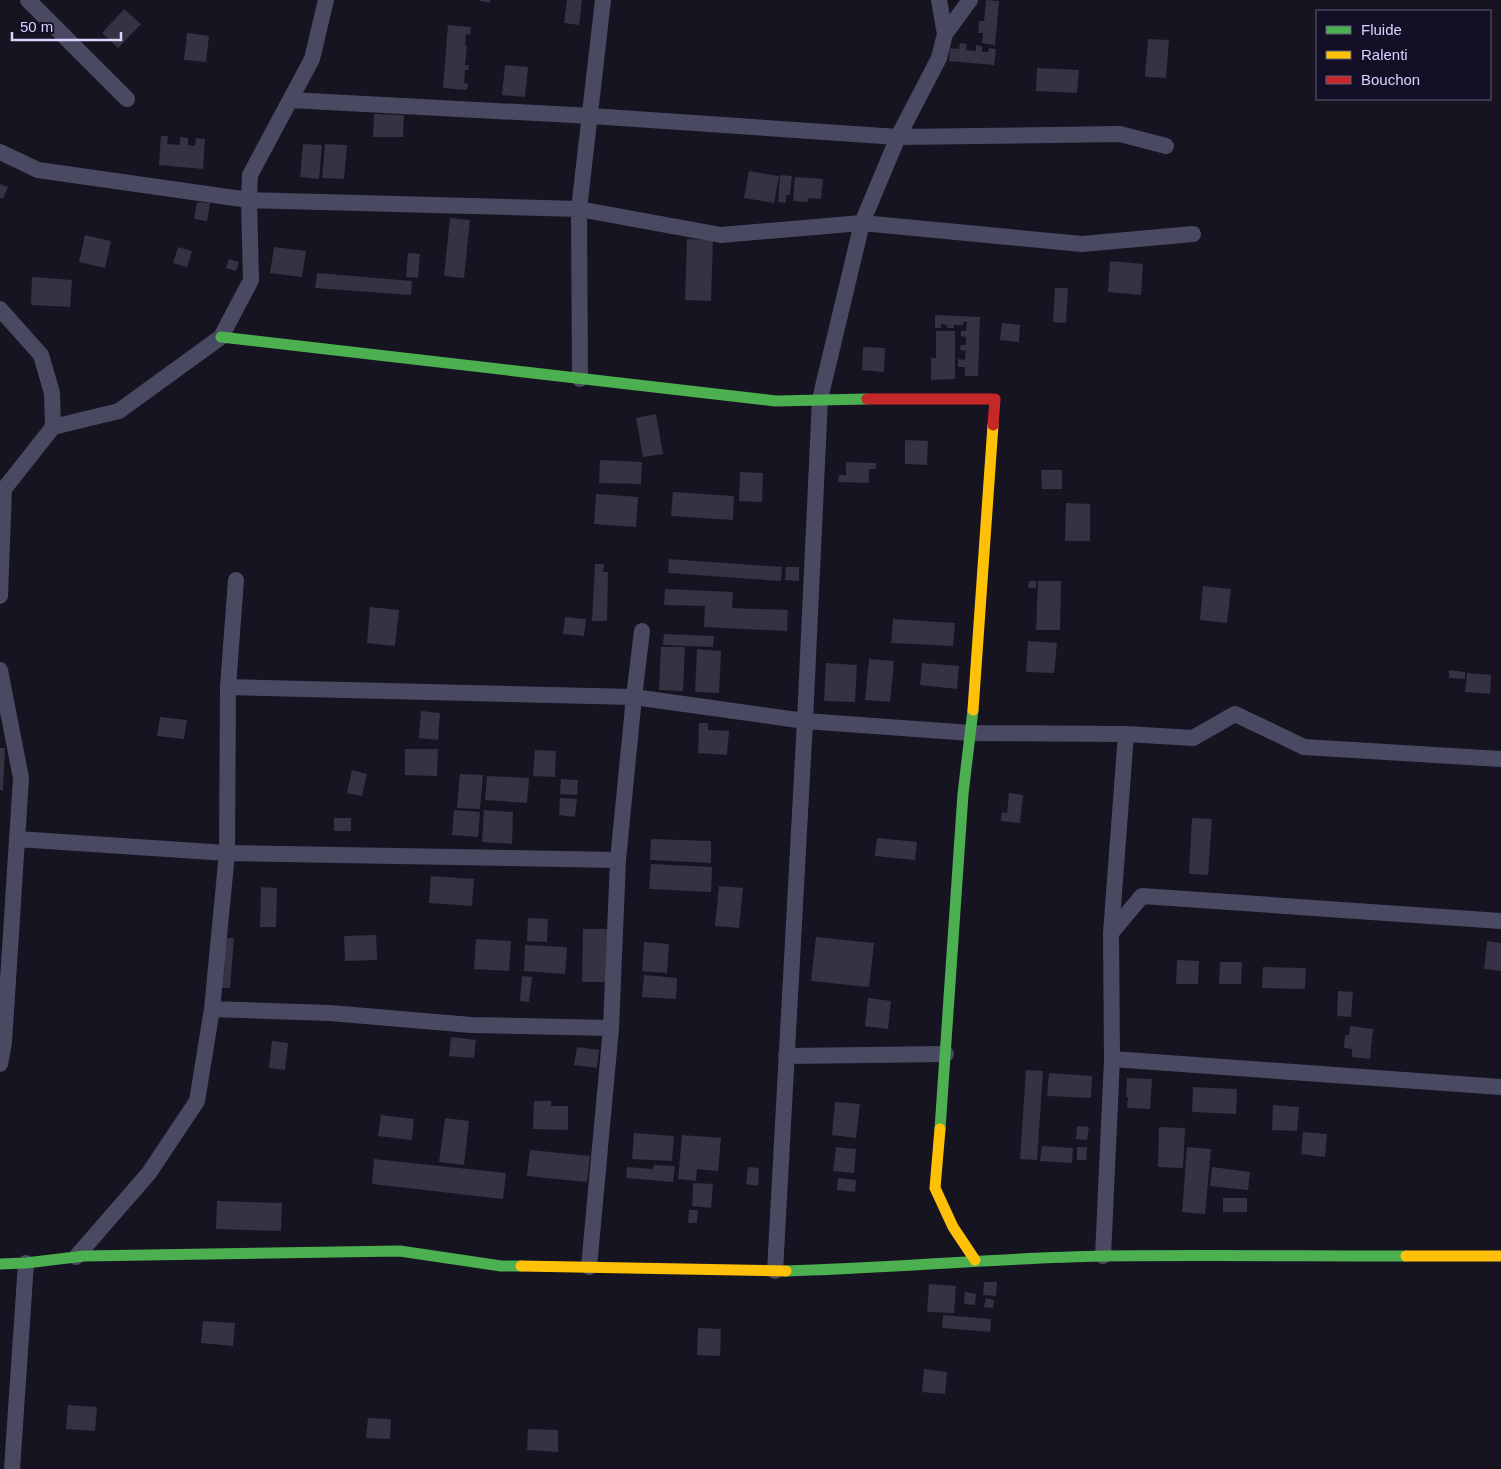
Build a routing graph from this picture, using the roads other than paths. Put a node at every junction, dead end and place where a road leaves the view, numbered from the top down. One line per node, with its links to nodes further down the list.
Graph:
1 (28, 0): 7 (street)
2 (326, 0): 8 (street)
3 (603, 0): 9 (street)
4 (939, 0): 6 (street)
5 (970, 0): 6 (street)
6 (945, 34): 10 (street)
7 (127, 99)
8 (290, 100): 9 (street); 13 (street)
9 (591, 116): 10 (street); 14 (street)
10 (898, 137): 11 (street); 15 (street)
11 (1166, 146)
12 (0, 152): 13 (street)
13 (249, 200): 14 (street); 18 (street)
14 (579, 209): 15 (street); 19 (street)
15 (862, 223): 16 (street); 20 (street)
16 (1193, 234)
17 (0, 309): 21 (street)
18 (221, 337): 19 (street); 21 (street)
19 (580, 379): 20 (street)
20 (820, 399): 28 (street); 29 (street)
21 (53, 426): 23 (street)
22 (236, 580): 26 (street)
23 (0, 596)
24 (642, 631): 27 (street)
25 (0, 670): 32 (street)
26 (228, 687): 27 (street); 33 (street)
27 (634, 696): 28 (street); 34 (street)
28 (805, 720): 29 (street); 40 (street)
29 (970, 733): 30 (street); 39 (street)
30 (1126, 734): 31 (street); 36 (street)
31 (1501, 759)
32 (17, 839): 33 (street); 42 (street)
33 (227, 854): 34 (street); 37 (street)
34 (618, 860): 38 (street)
35 (1501, 921): 36 (street)
36 (1111, 932): 41 (street)
37 (212, 1008): 38 (street); 46 (street)
38 (611, 1028): 50 (street)
39 (946, 1054): 40 (street); 47 (street)
40 (786, 1056): 51 (street)
41 (1112, 1059): 43 (street); 44 (street)
42 (0, 1064)
43 (1501, 1087)
44 (1103, 1256): 45 (street); 47 (street)
45 (1501, 1256)
46 (76, 1257): 48 (street); 50 (street)
47 (975, 1260): 51 (street)
48 (26, 1263): 49 (street); 52 (street)
49 (0, 1264)
50 (589, 1267): 51 (street)
51 (775, 1271)
52 (7, 1450): 53 (street)
53 (12, 1469)

